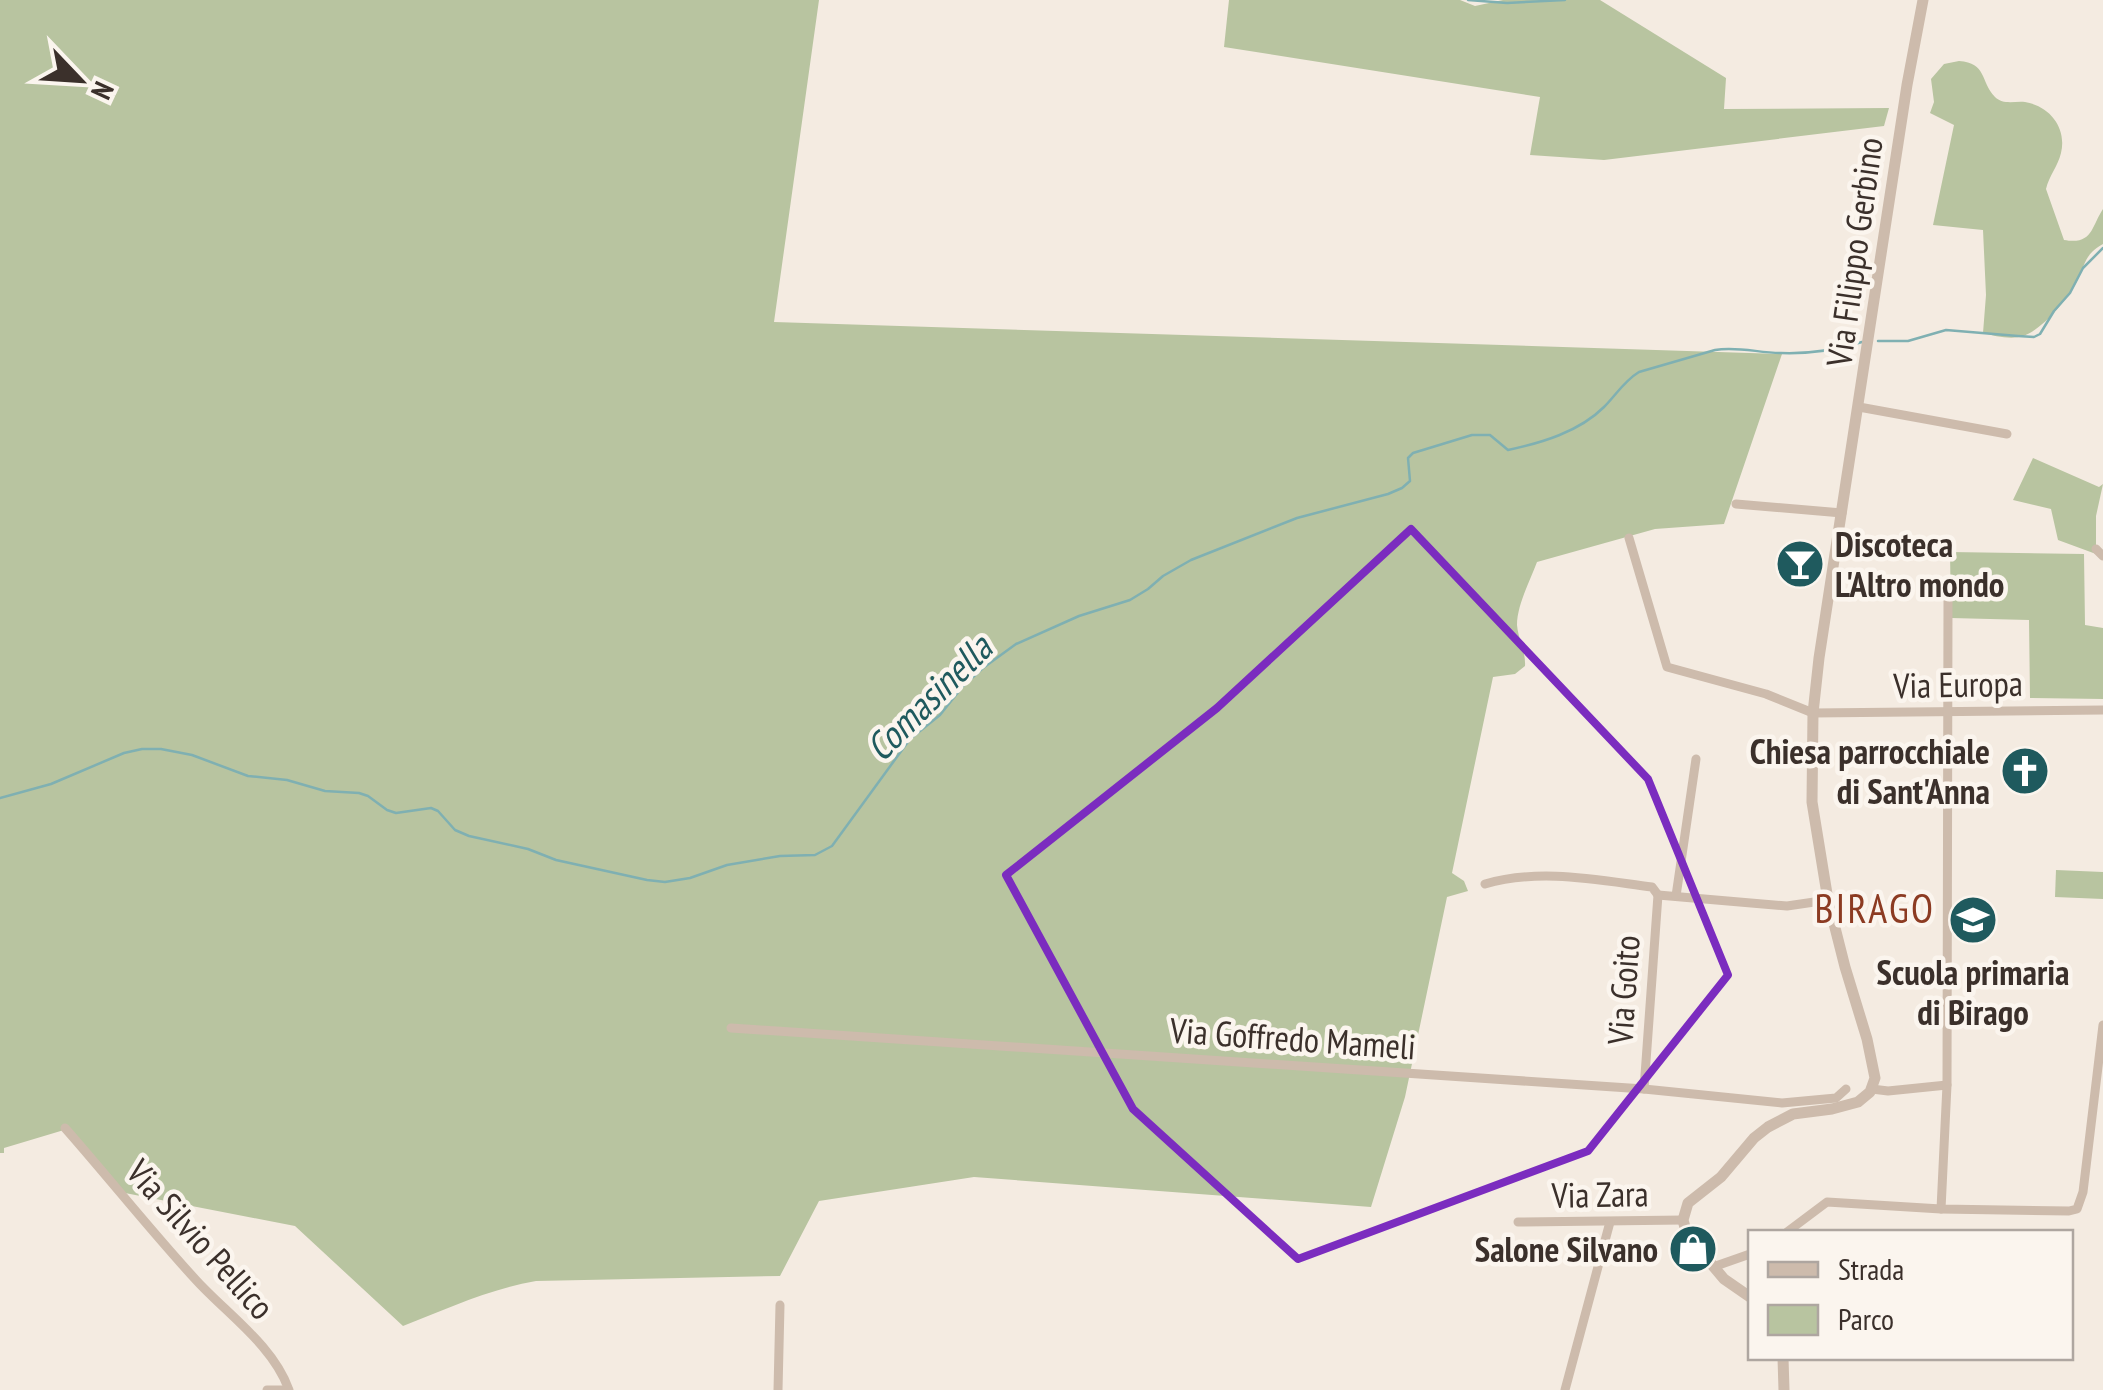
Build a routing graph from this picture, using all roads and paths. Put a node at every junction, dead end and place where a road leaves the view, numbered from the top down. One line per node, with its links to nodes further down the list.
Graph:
1 (1923, 0): 2 (street, Via Filippo Gerbino)
2 (1859, 407): 3 (street); 5 (street, Via Filippo Gerbino)
3 (2006, 434)
4 (1736, 504): 5 (street)
5 (1842, 514): 10 (street, Via Filippo Gerbino)
6 (1629, 538): 10 (street)
7 (1948, 602): 9 (street)
8 (2103, 710): 9 (street, Via Europa)
9 (1950, 711): 10 (street, Via Europa); 18 (street)
10 (1814, 713): 15 (street, Via Filippo Gerbino)
11 (1696, 759): 14 (street)
12 (1486, 884): 13 (street)
13 (1658, 895): 14 (street); 20 (street, Via Goito)
14 (1676, 896): 15 (street)
15 (1828, 900): 19 (street, Via Filippo Gerbino)
16 (2103, 1025): 23 (street)
17 (732, 1028): 20 (street, Via Goffredo Mameli)
18 (1947, 1085): 19 (street); 23 (street)
19 (1872, 1088): 24 (street)
20 (1644, 1089): 21 (street, Via Goffredo Mameli)
21 (1846, 1089)
22 (66, 1128): 34 (street, Via Silvio Pellico)
23 (1941, 1209): 27 (street)
24 (1683, 1220): 26 (street, Via Zara); 29 (street)
25 (1518, 1222): 26 (street, Via Zara)
26 (1610, 1222): 36 (street)
27 (1790, 1230)
28 (1748, 1255): 29 (street)
29 (1713, 1266): 30 (street)
30 (1748, 1296)
31 (780, 1305): 35 (street)
32 (1782, 1360): 37 (street)
33 (267, 1390): 34 (street)
34 (286, 1390)
35 (778, 1390)
36 (1565, 1390)
37 (1784, 1390)

